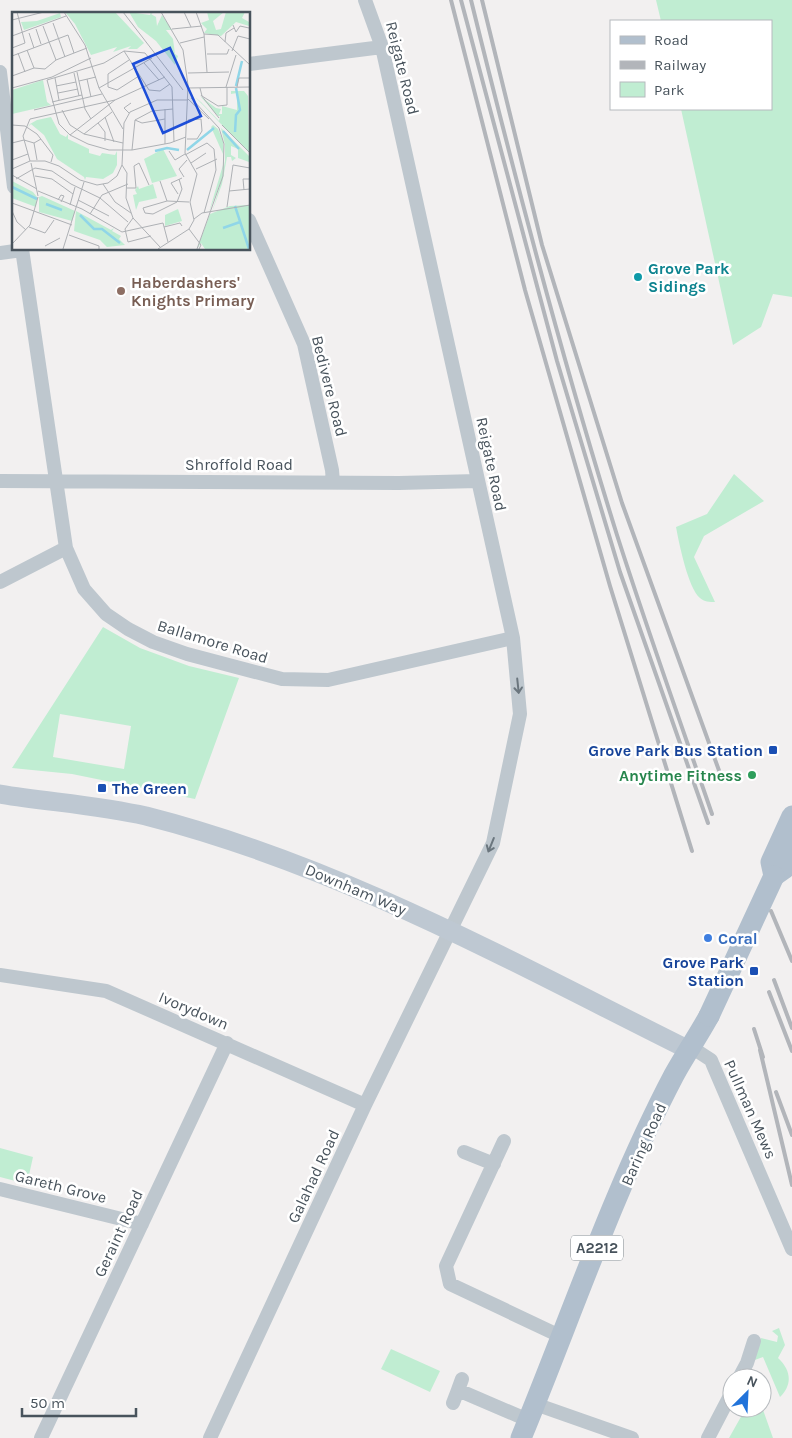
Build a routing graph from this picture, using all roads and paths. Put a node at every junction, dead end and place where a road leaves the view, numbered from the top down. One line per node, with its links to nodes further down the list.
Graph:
1 (365, 0): 2 (street, Reigate Road)
2 (382, 47): 3 (street); 11 (street, Reigate Road)
3 (250, 64)
4 (0, 72): 5 (street)
5 (6, 92): 6 (street)
6 (12, 163)
7 (250, 222): 13 (street, Bedivere Road)
8 (22, 250): 9 (street); 12 (street, Ballamore Road)
9 (0, 253)
10 (0, 481): 12 (street, Shroffold Road)
11 (477, 481): 13 (street, Shroffold Road); 16 (street, Reigate Road)
12 (57, 482): 13 (street, Shroffold Road); 14 (street, Ballamore Road)
13 (333, 482)
14 (66, 548): 15 (street); 16 (street, Ballamore Road)
15 (0, 582)
16 (513, 638): 20 (street, Reigate Road, one-way to 20)
17 (0, 794): 20 (street, Downham Way)
18 (792, 816): 19 (main road, Baring Road / A2212)
19 (789, 850): 23 (main road, Baring Road / A2212, bridge)
20 (449, 930): 23 (street, Downham Way); 24 (street, Galahad Road)
21 (0, 975): 22 (street, Ivorydown)
22 (227, 1043): 24 (street, Ivorydown); 29 (street, Geraint Road)
23 (690, 1048): 30 (street, Pullman Mews); 31 (main road, Baring Road / A2212)
24 (365, 1104): 38 (street, Galahad Road)
25 (504, 1142): 27 (street)
26 (464, 1152): 27 (street)
27 (494, 1164): 31 (street)
28 (0, 1189): 29 (street, Gareth Grove)
29 (142, 1224): 37 (street, Geraint Road)
30 (792, 1249)
31 (560, 1336): 36 (main road, Baring Road / A2212)
32 (754, 1341): 33 (street)
33 (745, 1368)
34 (458, 1391): 36 (street)
35 (722, 1411): 40 (street)
36 (528, 1421): 39 (street)
37 (41, 1438)
38 (210, 1438)
39 (632, 1438)
40 (708, 1438)

